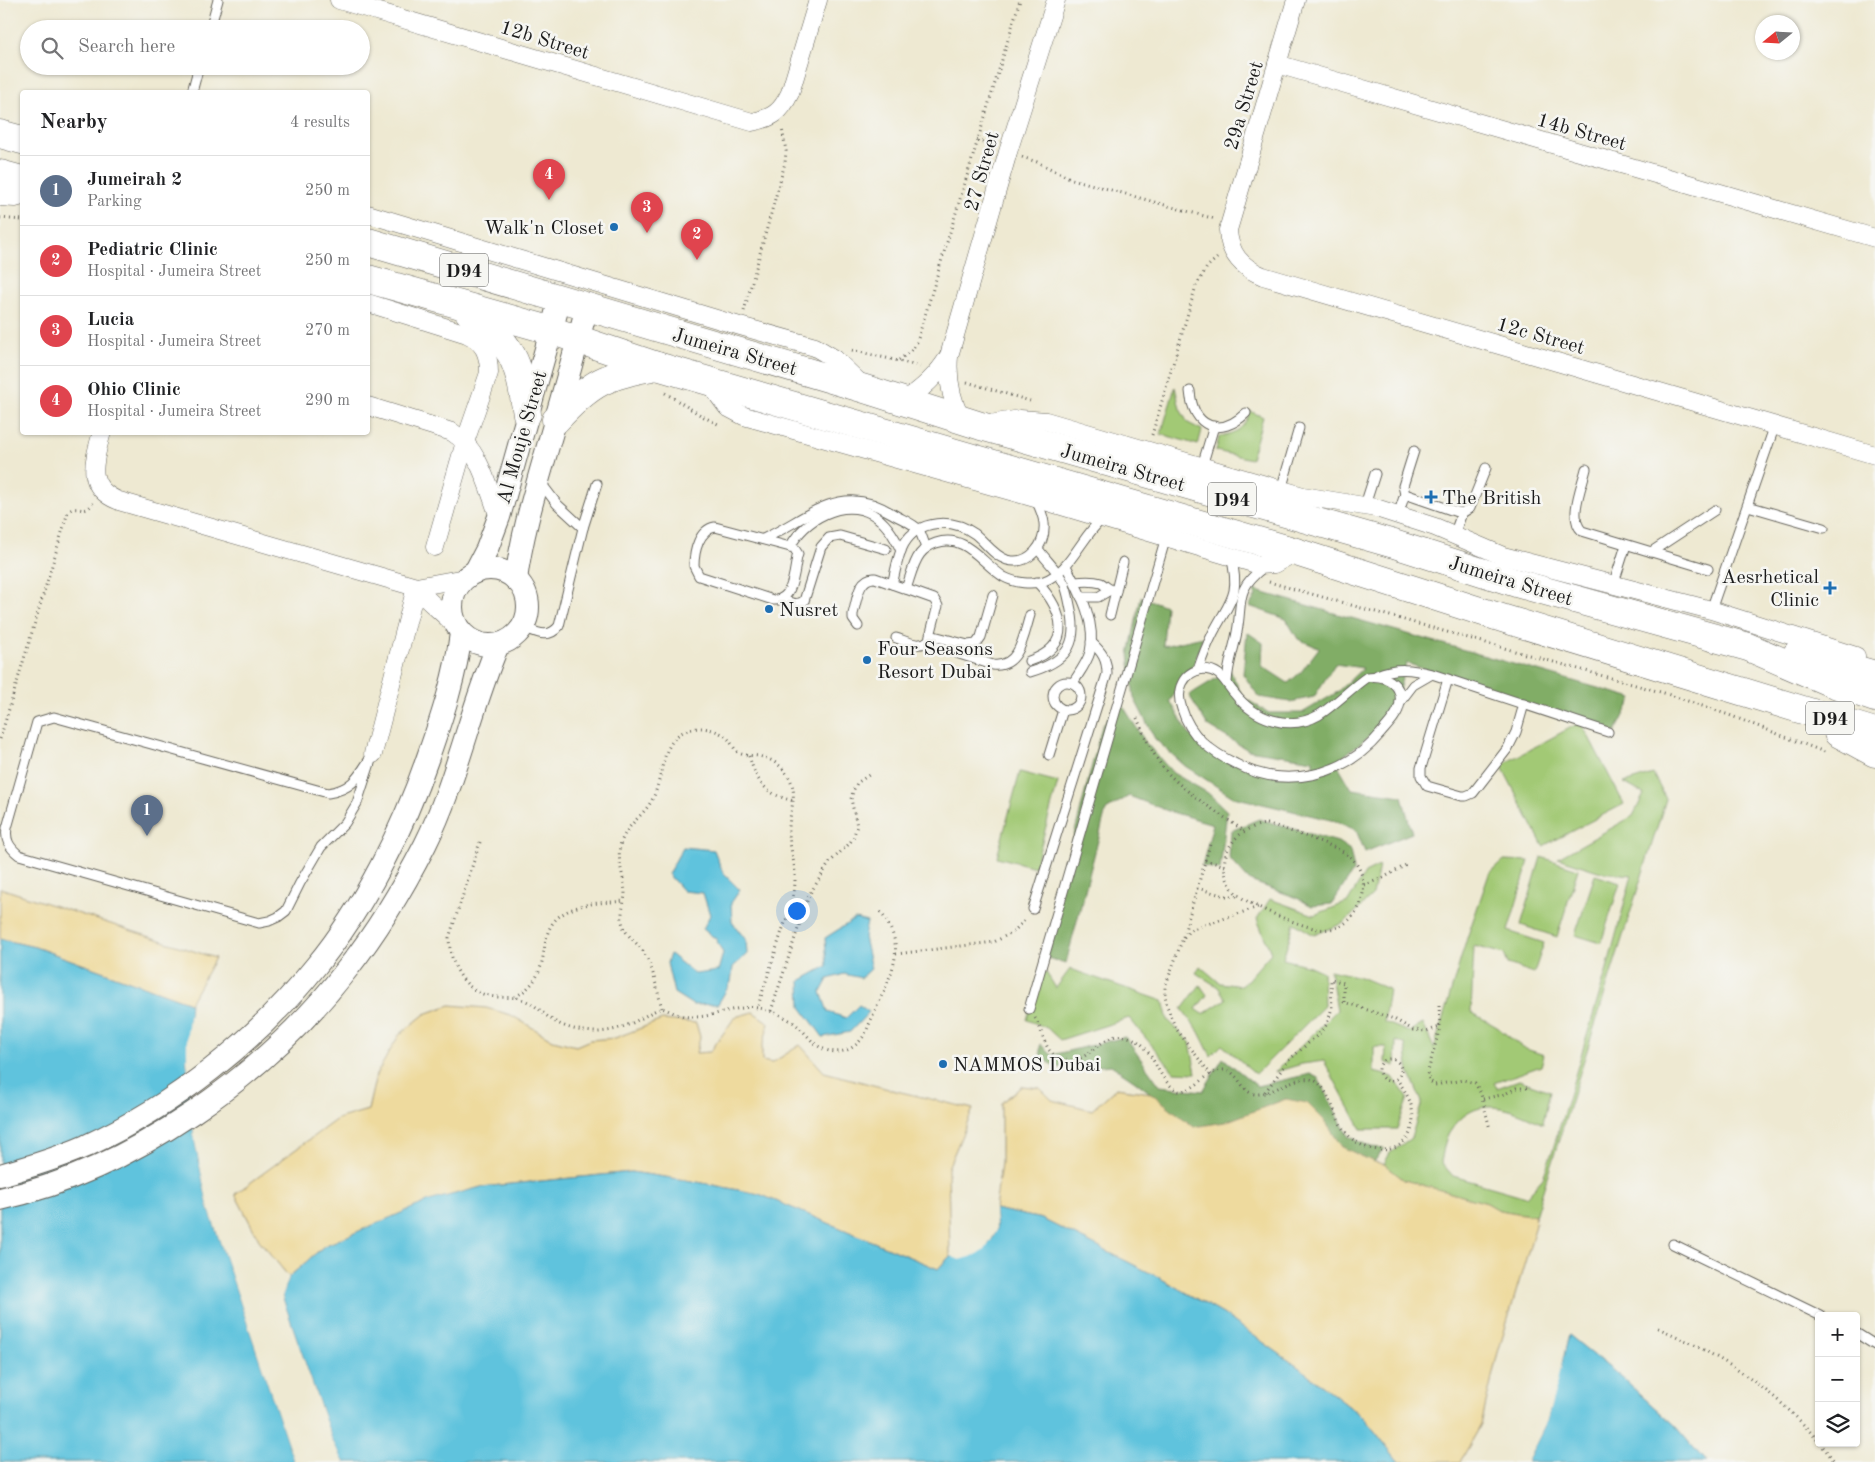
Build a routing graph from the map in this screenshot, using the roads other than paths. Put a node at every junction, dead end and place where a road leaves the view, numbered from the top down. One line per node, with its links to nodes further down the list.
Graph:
1 (218, 0): 6 (lane)
2 (340, 0): 3 (street, 12b Street)
3 (818, 0)
4 (1056, 0): 27 (street, 27 Street)
5 (1296, 0): 7 (street, 29a Street)
6 (212, 20)
7 (1277, 64): 17 (street, 14b Street); 19 (street, 29a Street)
8 (197, 75): 9 (lane)
9 (193, 90)
10 (0, 134): 11 (main road)
11 (20, 139)
12 (0, 174): 13 (main road)
13 (20, 179)
14 (0, 197): 15 (street)
15 (20, 197)
16 (370, 215): 30 (street)
17 (1875, 238)
18 (370, 243): 21 (main road, Jumeira Street / D94)
19 (1231, 249): 39 (street, 12c Street)
20 (370, 280): 22 (main road, Jumeira Street / D94)
21 (560, 299): 24 (main road, Jumeira Street / D94); 25 (street, Al Mouje Street)
22 (458, 303): 25 (main road, Jumeira Street / D94); 35 (main road)
23 (370, 304): 42 (street)
24 (587, 307): 26 (street, Al Mouje Street); 30 (main road, Jumeira Street / D94)
25 (550, 330): 26 (main road, Jumeira Street / D94); 35 (street, Al Mouje Street)
26 (578, 339): 28 (main road, Jumeira Street / D94); 36 (street, Al Mouje Street)
27 (949, 356): 32 (street, 27 Street); 37 (street, 27 Street)
28 (657, 366): 29 (main road, Jumeira Street / D94); 36 (main road)
29 (706, 380): 53 (street); 74 (main road, Jumeira Street / D94)
30 (866, 389): 32 (main road, Jumeira Street / D94)
31 (1190, 391): 38 (lane)
32 (902, 402): 37 (main road, Jumeira Street / D94)
33 (370, 407): 42 (street)
34 (1246, 413): 38 (lane)
35 (527, 414): 59 (street, Al Mouje Street)
36 (556, 420): 49 (street, Al Mouje Street)
37 (971, 423): 45 (street); 106 (main road, Jumeira Street / D94)
38 (1214, 426): 45 (lane)
39 (1775, 426): 44 (street, 12c Street); 55 (lane)
40 (1299, 428): 51 (lane)
41 (101, 435): 88 (street)
42 (465, 442): 59 (street); 68 (street)
43 (1414, 450): 52 (lane)
44 (1875, 455)
45 (1202, 466): 51 (street)
46 (1486, 468): 57 (lane)
47 (1586, 469): 67 (lane)
48 (1375, 474): 54 (lane)
49 (539, 479): 61 (lane); 83 (street, Al Mouje Street)
50 (597, 484): 61 (lane)
51 (1281, 490): 54 (street)
52 (1405, 494): 57 (lane); 58 (lane)
53 (1035, 498): 60 (street); 72 (lane)
54 (1366, 506): 58 (street)
55 (1748, 506): 62 (lane); 95 (lane)
56 (1715, 510): 75 (lane)
57 (1462, 513): 64 (lane)
58 (1398, 515): 64 (street)
59 (499, 517): 82 (street, Al Mouje Street)
60 (1103, 518): 65 (street); 78 (lane)
61 (583, 528): 100 (lane)
62 (1824, 528)
63 (919, 530): 66 (lane); 70 (lane); 72 (lane); 73 (lane)
64 (1454, 535): 87 (street)
65 (1166, 537): 76 (street); 128 (lane)
66 (763, 539): 69 (lane); 93 (lane)
67 (1626, 545): 75 (lane); 87 (lane)
68 (435, 547)
69 (790, 547): 73 (lane); 93 (lane)
70 (926, 548): 84 (lane); 89 (lane)
71 (886, 549): 93 (lane)
72 (1038, 549): 81 (lane)
73 (901, 550): 86 (lane)
74 (1296, 552): 79 (street); 120 (main road, Jumeira Street / D94)
75 (1650, 552): 80 (lane)
76 (1231, 556): 79 (street); 94 (lane)
77 (1123, 562): 90 (lane)
78 (1066, 566): 81 (lane); 85 (lane)
79 (1265, 566): 96 (lane)
80 (1708, 569)
81 (1057, 574): 84 (lane); 110 (lane)
82 (470, 575): 83 (street); 88 (street); 101 (street)
83 (516, 580): 100 (street)
84 (1037, 582): 107 (lane)
85 (1075, 582): 90 (lane); 92 (lane)
86 (892, 584): 89 (lane); 99 (lane)
87 (1613, 586): 95 (street)
88 (416, 587): 101 (street); 125 (street)
89 (906, 589): 103 (lane)
90 (1113, 590): 92 (lane); 98 (lane)
91 (993, 595): 103 (lane)
92 (1082, 597): 104 (lane)
93 (781, 600)
94 (1229, 608): 96 (lane); 109 (lane)
95 (1711, 610): 108 (street)
96 (1238, 611): 115 (lane)
97 (1030, 615): 103 (lane)
98 (1110, 615)
99 (858, 626)
100 (523, 627): 105 (street)
101 (460, 631): 105 (street); 129 (street)
102 (896, 638): 103 (lane)
103 (928, 639)
104 (1091, 642): 116 (lane); 127 (lane)
105 (498, 645): 130 (street)
106 (1748, 647): 113 (main road); 117 (main road, Jumeira Street / D94)
107 (1029, 661)
108 (1875, 663)
109 (1198, 670): 115 (lane); 118 (lane)
110 (1030, 672)
111 (1432, 674): 112 (lane); 114 (lane); 118 (lane)
112 (1377, 675): 115 (lane); 118 (lane)
113 (1875, 675)
114 (1448, 679): 119 (lane); 119 (lane)
115 (1227, 682)
116 (1074, 683): 121 (lane); 121 (lane)
117 (1875, 698)
118 (1400, 702)
119 (1524, 704): 122 (lane)
120 (1786, 705): 123 (main road, Jumeira Street / D94); 124 (main road)
121 (1063, 710): 126 (lane)
122 (1608, 732)
123 (1875, 732)
124 (1875, 753)
125 (373, 754): 125 (lane)
126 (1049, 755)
127 (1033, 909)
128 (1029, 1010)
129 (0, 1175)
130 (0, 1199)
131 (1673, 1244): 132 (lane)
132 (1815, 1313)
133 (1860, 1336): 134 (lane)
134 (1875, 1345)

